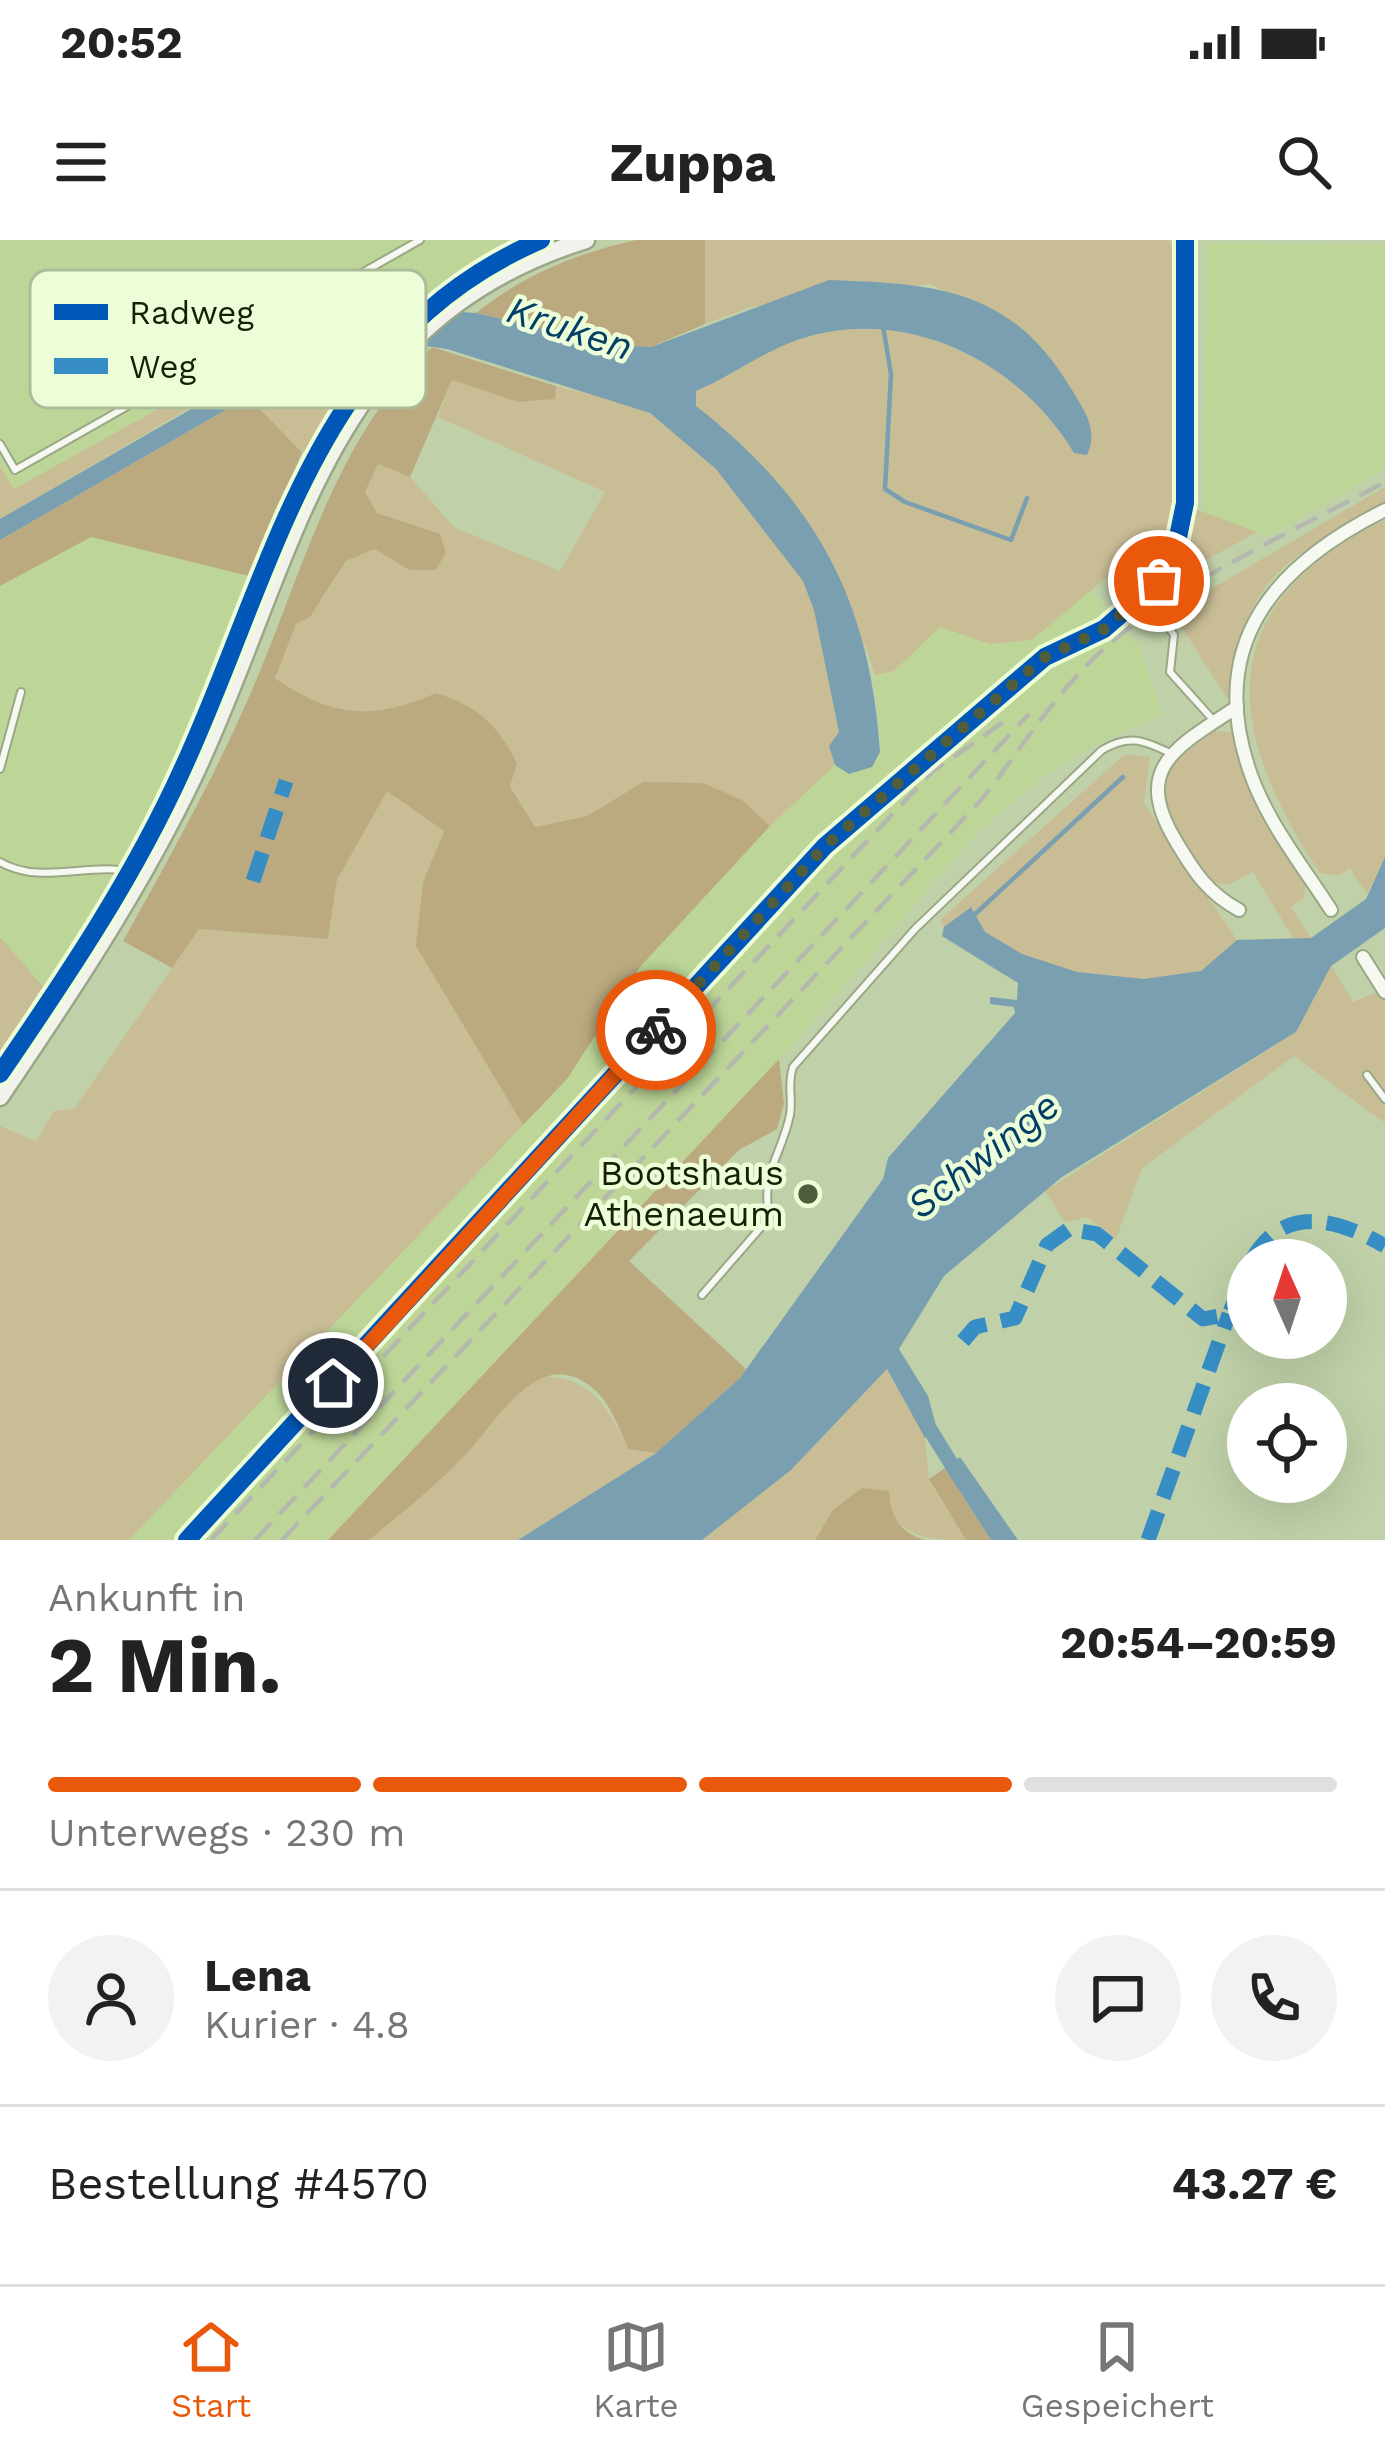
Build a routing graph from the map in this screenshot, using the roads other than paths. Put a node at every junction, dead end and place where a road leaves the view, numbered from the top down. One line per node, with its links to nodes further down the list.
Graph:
1 (420, 240): 4 (lane)
2 (586, 240): 5 (street)
3 (1185, 240): 10 (street)
4 (367, 270)
5 (426, 326)
6 (125, 408): 8 (lane)
7 (356, 408): 17 (street)
8 (0, 445)
9 (1385, 510): 12 (street)
10 (1147, 596): 13 (lane); 26 (street)
11 (20, 692): 15 (lane)
12 (1237, 707): 13 (street); 19 (street)
13 (1215, 722): 14 (street)
14 (1173, 755): 18 (street); 25 (lane)
15 (0, 769)
16 (0, 862): 17 (lane)
17 (142, 875): 23 (street)
18 (1239, 910)
19 (1331, 910)
20 (1363, 958): 21 (street)
21 (1385, 992)
22 (1367, 1076): 24 (lane)
23 (0, 1097)
24 (1385, 1099)
25 (702, 1295)
26 (187, 1540)

